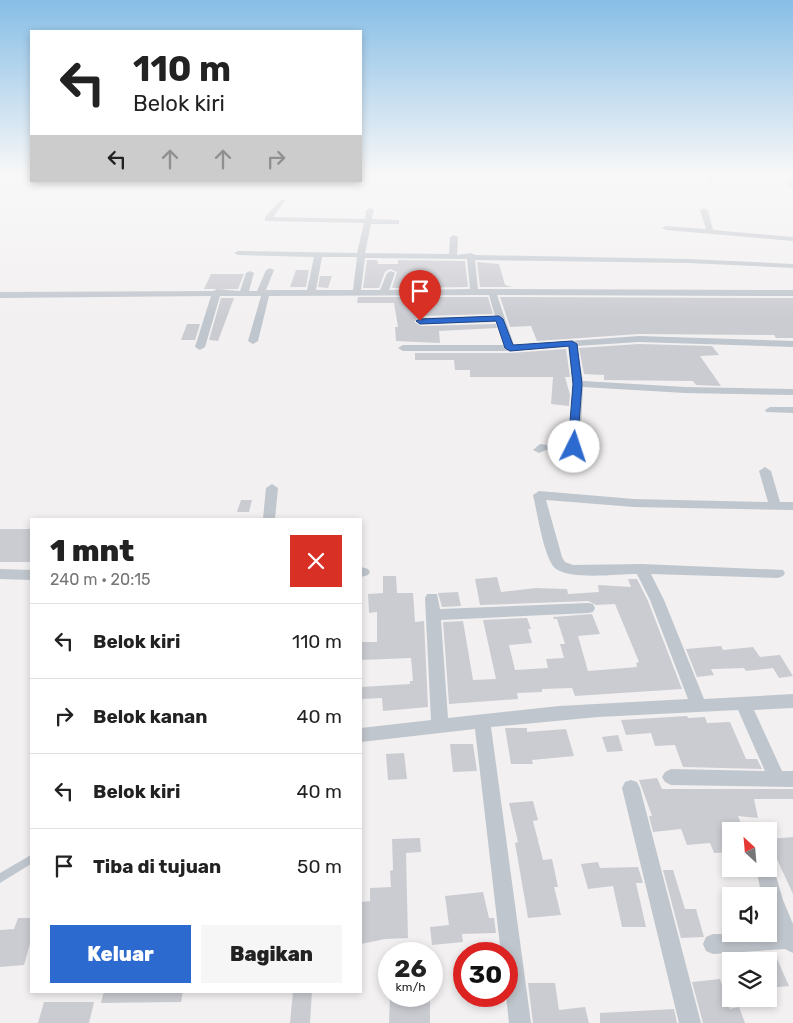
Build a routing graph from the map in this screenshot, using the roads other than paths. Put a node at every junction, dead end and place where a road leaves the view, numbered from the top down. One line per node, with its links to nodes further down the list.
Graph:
1 (368, 224): 9 (street)
2 (708, 224): 4 (street)
3 (666, 228): 4 (street)
4 (710, 232): 6 (street)
5 (454, 237): 10 (street)
6 (793, 240)
7 (238, 253): 8 (street)
8 (318, 254): 9 (street); 19 (street)
9 (361, 254): 10 (street); 20 (street)
10 (453, 255): 11 (street)
11 (470, 255): 12 (street); 22 (street)
12 (793, 266)
13 (270, 270): 18 (street)
14 (250, 273): 17 (street)
15 (391, 273): 21 (street)
16 (217, 292): 17 (street); 25 (street); 31 (street)
17 (244, 292): 18 (street)
18 (264, 292): 19 (street); 28 (street)
19 (311, 292): 20 (street)
20 (357, 292): 21 (street)
21 (384, 292): 22 (street)
22 (474, 292): 23 (street)
23 (492, 292): 24 (street); 26 (street)
24 (793, 292)
25 (0, 295)
26 (499, 319): 27 (street); 33 (street)
27 (420, 321)
28 (254, 341)
29 (572, 344): 30 (street); 33 (street); 34 (street)
30 (793, 344)
31 (200, 347)
32 (403, 348): 33 (street)
33 (510, 348)
34 (578, 384): 35 (street); 38 (street)
35 (793, 392)
36 (770, 410): 37 (street)
37 (793, 410)
38 (540, 450)
39 (765, 471): 41 (street)
40 (272, 488): 43 (street)
41 (775, 506): 42 (street); 44 (street)
42 (793, 506)
43 (269, 518)
44 (642, 569): 45 (street); 53 (street)
45 (778, 573)
46 (0, 574): 47 (street)
47 (30, 574)
48 (432, 598): 50 (street)
49 (588, 608): 50 (street)
50 (433, 615): 55 (street)
51 (793, 701): 52 (street)
52 (743, 703): 53 (street); 58 (street)
53 (698, 704): 54 (street)
54 (482, 721): 55 (street); 65 (street)
55 (440, 726): 56 (street)
56 (362, 735)
57 (671, 777): 58 (street)
58 (785, 779)
59 (631, 788): 66 (street)
60 (30, 860): 61 (lane)
61 (0, 878)
62 (767, 878): 63 (street)
63 (791, 941): 64 (street)
64 (713, 944)
65 (520, 1023)
66 (690, 1023)

